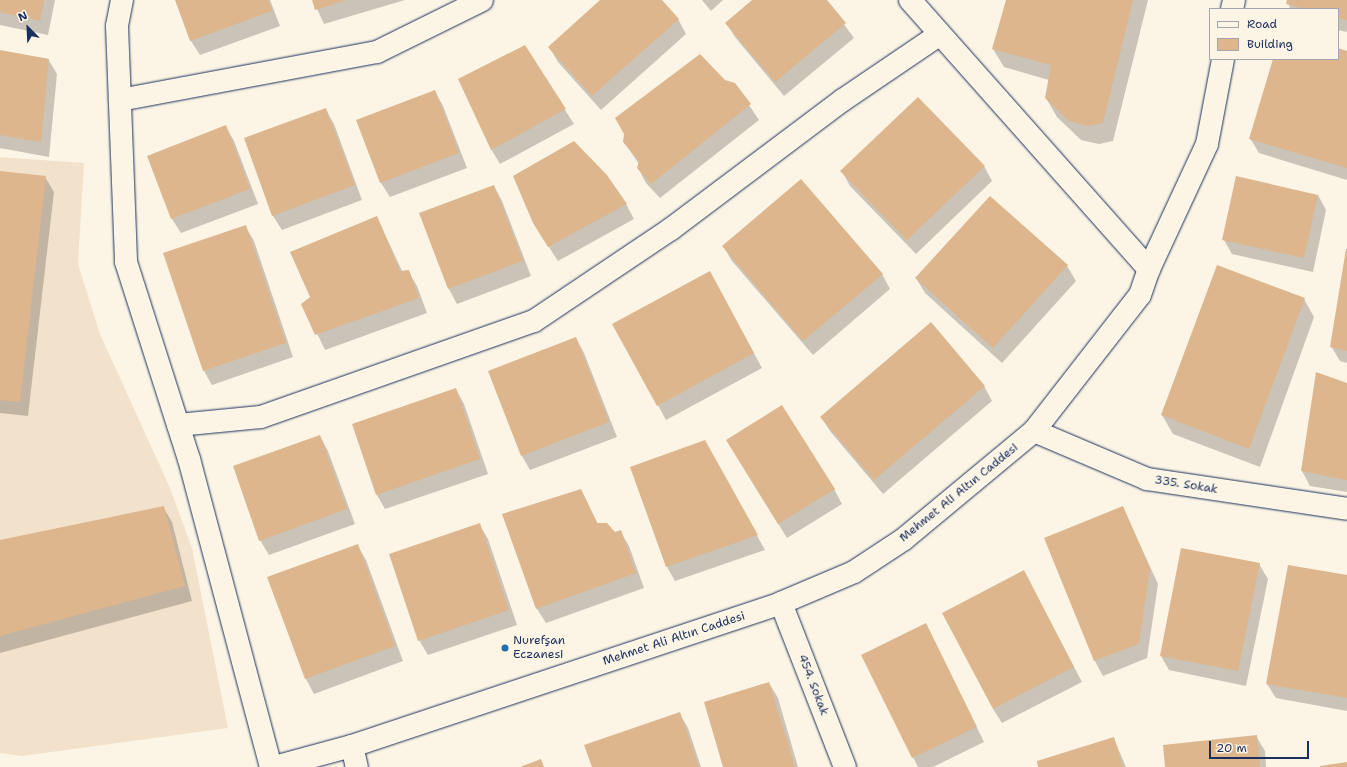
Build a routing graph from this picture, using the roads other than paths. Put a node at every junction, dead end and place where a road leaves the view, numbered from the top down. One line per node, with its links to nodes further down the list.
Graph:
1 (122, 0): 6 (street)
2 (482, 0): 6 (street)
3 (910, 0): 4 (street)
4 (940, 34): 7 (street); 8 (street)
5 (1223, 60): 7 (street, Mehmet Ali Altın Caddesi)
6 (120, 100): 8 (street)
7 (1149, 269): 9 (street, Mehmet Ali Altın Caddesi)
8 (178, 425): 13 (street)
9 (1034, 431): 10 (street, 335. Sokak); 11 (street, Mehmet Ali Altın Caddesi)
10 (1347, 509)
11 (781, 603): 12 (street, Mehmet Ali Altın Caddesi); 14 (street, 454. Sokak)
12 (354, 757): 13 (street, Mehmet Ali Altın Caddesi)
13 (272, 767)
14 (845, 767)

